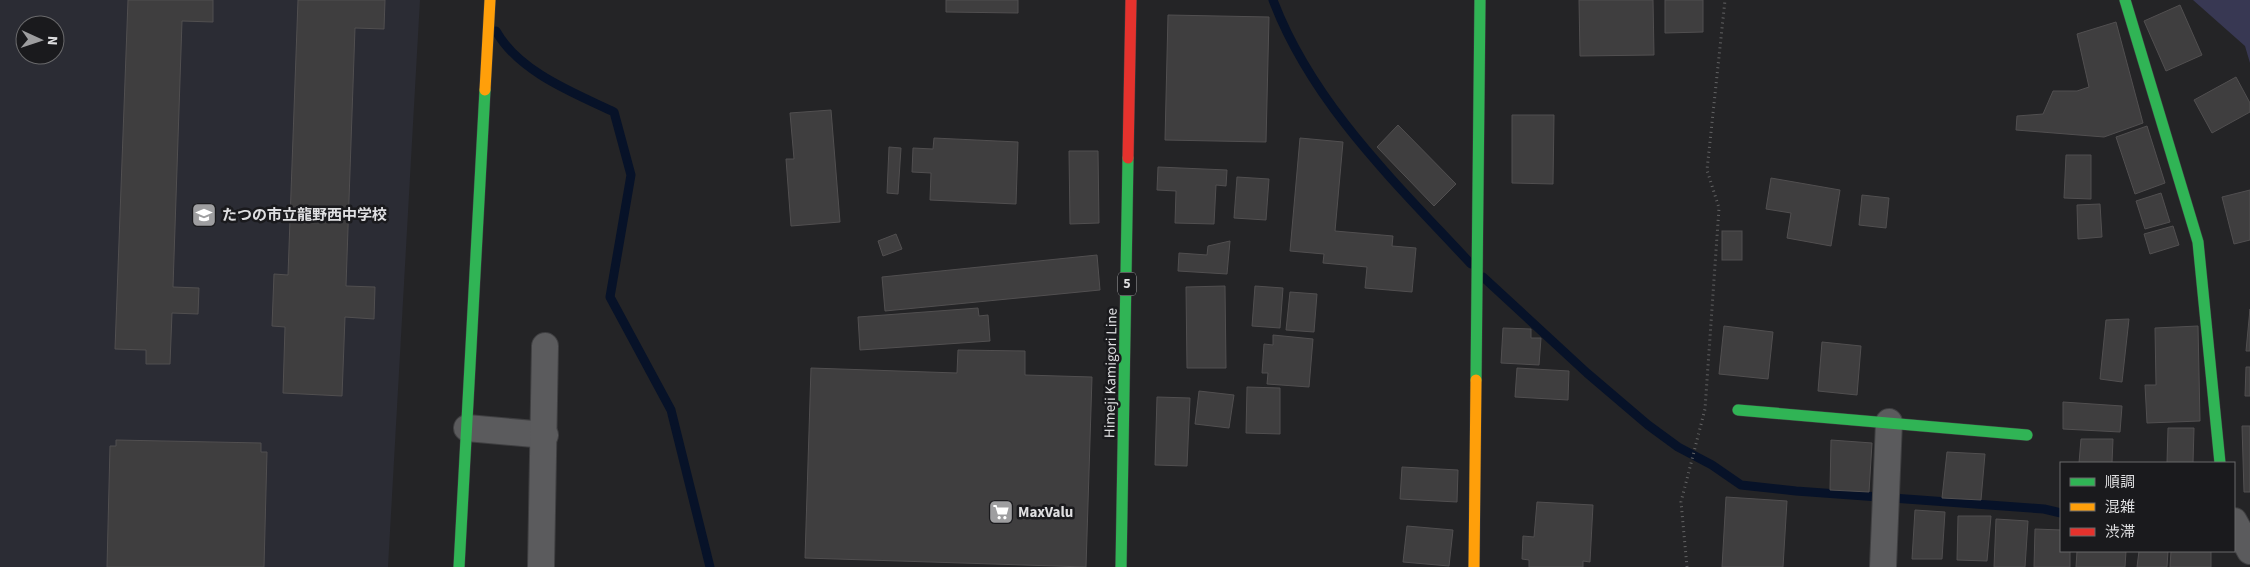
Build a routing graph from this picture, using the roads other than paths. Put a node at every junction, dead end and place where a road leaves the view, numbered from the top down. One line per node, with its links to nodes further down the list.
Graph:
1 (490, 0): 8 (street)
2 (1131, 0): 16 (street, Himeji Kamigori Line / 5)
3 (1480, 0): 17 (street)
4 (2125, 0): 11 (street)
5 (545, 346): 9 (street)
6 (1738, 410): 7 (street)
7 (1889, 422): 10 (street); 18 (street)
8 (467, 428): 9 (street); 14 (street)
9 (545, 435): 15 (street)
10 (2027, 435)
11 (2220, 462)
12 (2235, 523): 13 (street)
13 (2250, 551)
14 (459, 567)
15 (541, 567)
16 (1121, 567)
17 (1474, 567)
18 (1883, 567)

